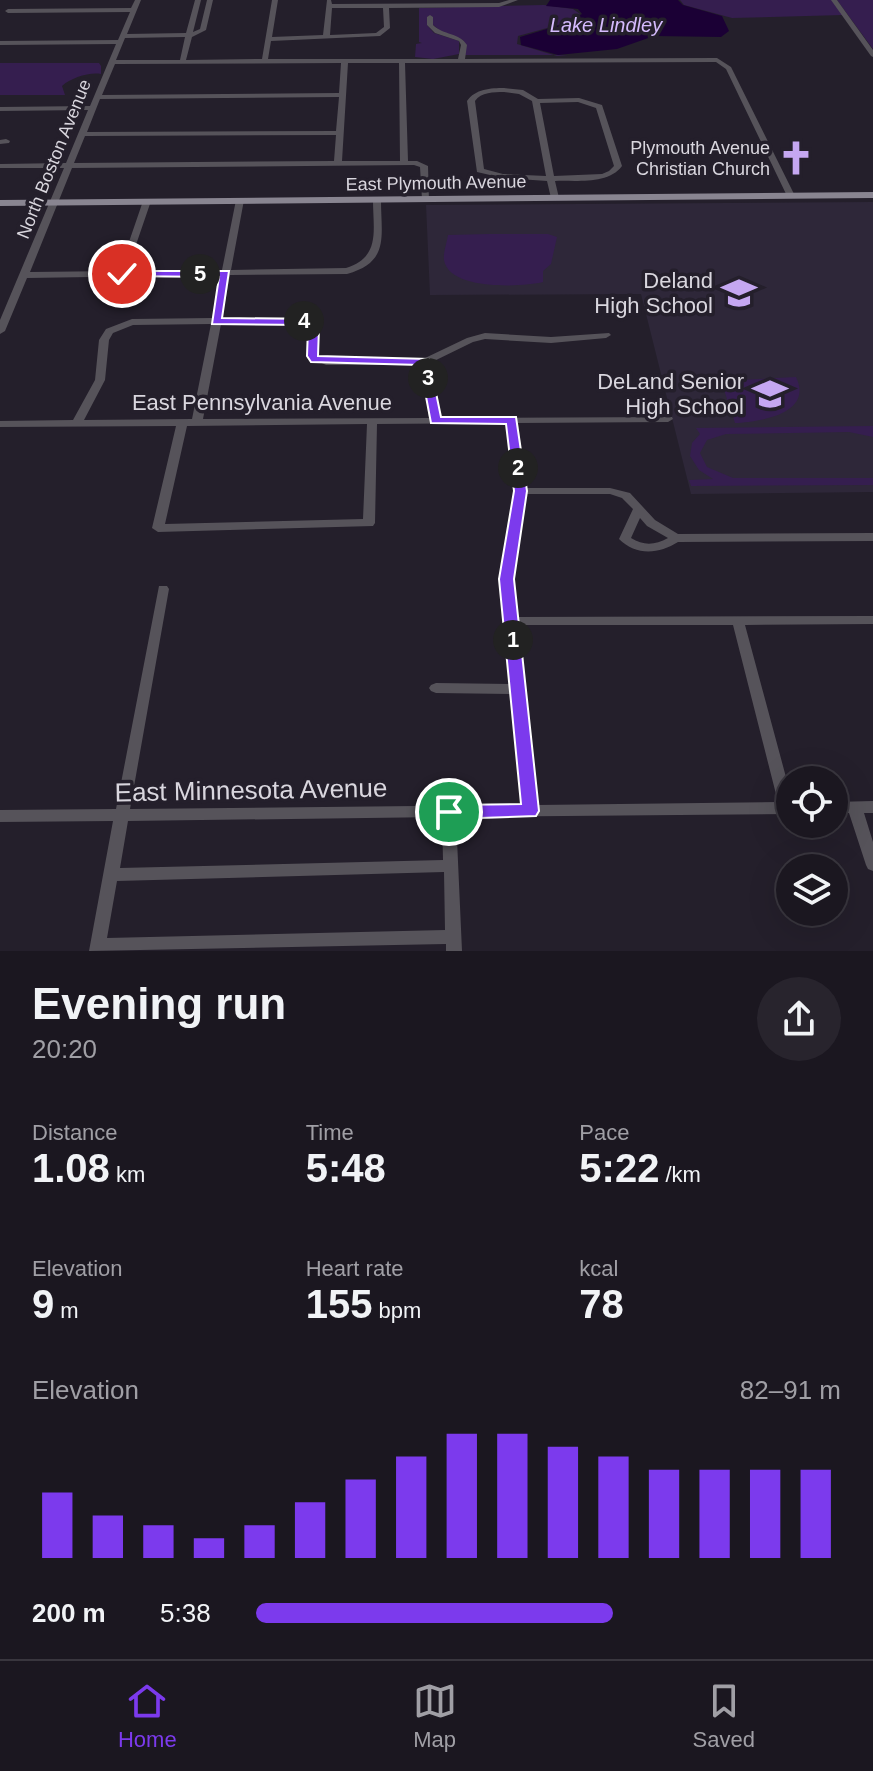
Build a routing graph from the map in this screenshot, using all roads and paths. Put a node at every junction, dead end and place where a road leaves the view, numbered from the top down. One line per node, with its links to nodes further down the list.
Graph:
1 (138, 0): 9 (street, North Boston Avenue)
2 (198, 0): 12 (street)
3 (210, 0): 12 (street)
4 (275, 0): 15 (street)
5 (515, 0): 8 (street)
6 (834, 0): 17 (street)
7 (329, 3): 8 (street); 13 (street)
8 (386, 6): 13 (street)
9 (134, 10): 10 (street); 14 (street, North Boston Avenue)
10 (8, 11)
11 (430, 17): 22 (street)
12 (191, 35): 14 (street); 19 (street)
13 (326, 38): 15 (street)
14 (122, 39): 16 (street); 23 (street, North Boston Avenue)
15 (270, 39): 18 (street)
16 (0, 43)
17 (873, 55)
18 (265, 59): 19 (street); 20 (street)
19 (183, 60): 23 (street)
20 (345, 60): 21 (street); 24 (street)
21 (402, 60): 22 (street); 32 (street)
22 (461, 60): 37 (street)
23 (111, 62): 25 (street, North Boston Avenue)
24 (343, 95): 25 (street); 29 (street)
25 (96, 97): 27 (street, North Boston Avenue)
26 (536, 101): 35 (street); 35 (street); 35 (street)
27 (91, 108): 28 (street); 30 (street, North Boston Avenue)
28 (0, 109)
29 (340, 133): 30 (street); 31 (street)
30 (81, 134): 34 (street, North Boston Avenue)
31 (338, 163): 32 (street); 34 (street)
32 (404, 163): 39 (street)
33 (0, 166): 34 (street)
34 (68, 166): 43 (street, North Boston Avenue)
35 (550, 177): 38 (street)
36 (873, 195): 37 (main road, East Plymouth Avenue)
37 (791, 196): 38 (main road, East Plymouth Avenue)
38 (555, 198): 39 (main road, East Plymouth Avenue)
39 (426, 199): 41 (main road, East Plymouth Avenue)
40 (240, 200): 41 (main road, East Plymouth Avenue); 42 (main road, East Plymouth Avenue); 45 (street)
41 (377, 200): 45 (street)
42 (147, 201): 43 (main road, East Plymouth Avenue); 46 (street)
43 (56, 202): 44 (main road, East Plymouth Avenue); 47 (street, North Boston Avenue)
44 (0, 203)
45 (225, 273): 46 (street); 48 (street)
46 (122, 274): 47 (street)
47 (24, 275): 49 (street, North Boston Avenue)
48 (216, 321): 51 (street); 56 (street); 57 (street)
49 (0, 331)
50 (606, 335): 51 (street)
51 (425, 362): 55 (street)
52 (668, 419): 53 (street, East Pennsylvania Avenue)
53 (512, 420): 55 (street, East Pennsylvania Avenue); 60 (street)
54 (372, 421): 55 (street, East Pennsylvania Avenue); 56 (street, East Pennsylvania Avenue); 58 (street)
55 (435, 421)
56 (197, 422): 58 (street, East Pennsylvania Avenue)
57 (77, 423): 58 (street, East Pennsylvania Avenue); 59 (street, East Pennsylvania Avenue)
58 (182, 423)
59 (0, 424)
60 (521, 491): 61 (street); 65 (street)
61 (638, 510): 63 (street); 63 (street)
62 (873, 537): 63 (street)
63 (676, 538)
64 (163, 589): 78 (street)
65 (511, 621): 66 (street); 69 (street)
66 (738, 621): 67 (street); 70 (street)
67 (872, 622)
68 (436, 688): 69 (street)
69 (518, 689): 75 (street)
70 (777, 766)
71 (873, 807): 74 (street)
72 (776, 808): 75 (street, East Minnesota Avenue)
73 (848, 808): 74 (street)
74 (855, 808): 79 (street)
75 (530, 811): 76 (street, East Minnesota Avenue)
76 (449, 812): 78 (street, East Minnesota Avenue); 80 (street)
77 (0, 816): 78 (street, East Minnesota Avenue)
78 (121, 816): 81 (street)
79 (873, 865)
80 (451, 866): 81 (street); 82 (street)
81 (111, 875): 83 (street)
82 (454, 944): 83 (street)
83 (97, 948)

